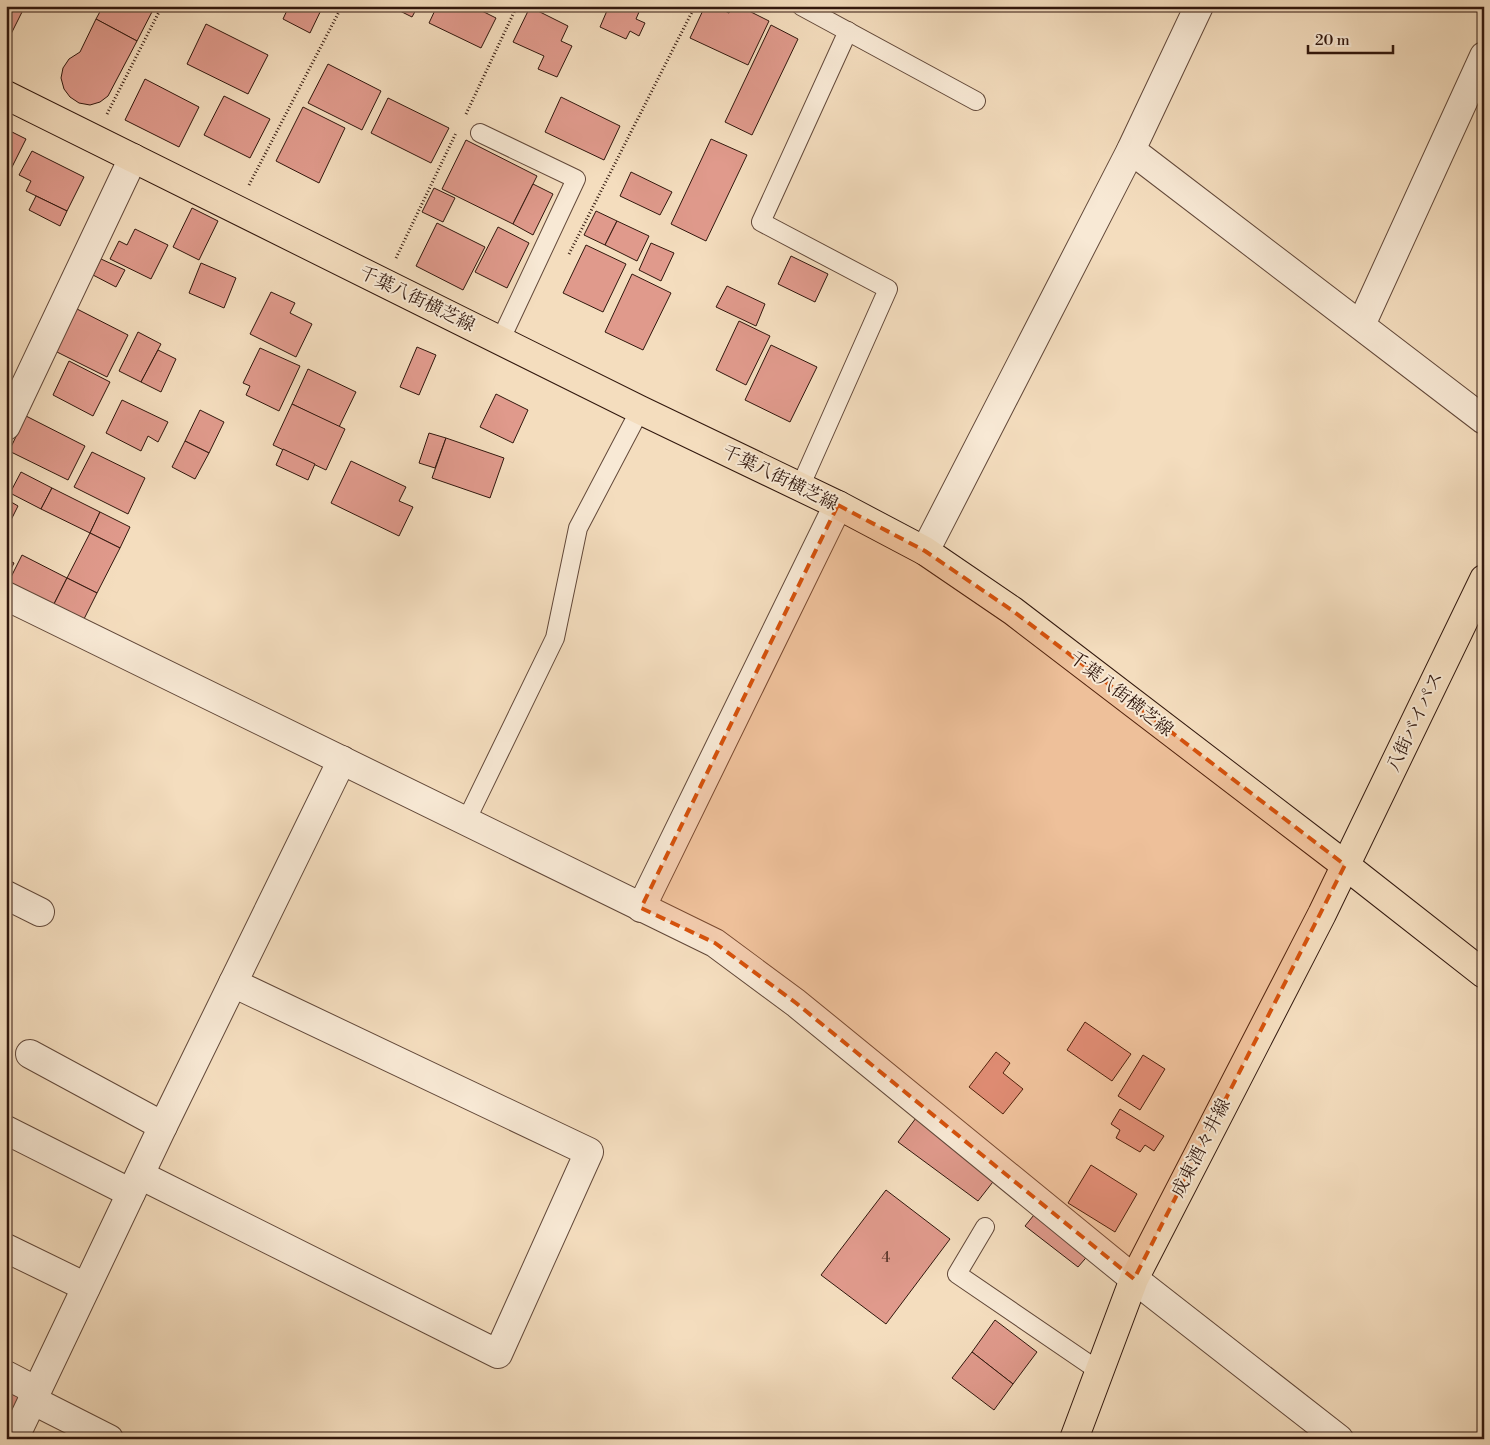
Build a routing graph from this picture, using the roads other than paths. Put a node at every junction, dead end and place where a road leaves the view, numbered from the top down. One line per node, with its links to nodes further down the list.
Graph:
1 (800, 6): 3 (lane)
2 (1199, 6): 8 (street)
3 (848, 31): 6 (lane); 15 (lane)
4 (1484, 56): 10 (street)
5 (6, 95): 9 (main road, 千葉八街横芝線)
6 (976, 101)
7 (480, 134): 11 (lane)
8 (1131, 150): 10 (street); 17 (street)
9 (132, 158): 11 (main road, 千葉八街横芝線); 14 (street)
10 (1361, 325): 13 (street)
11 (500, 341): 12 (main road, 千葉八街横芝線)
12 (640, 410): 15 (main road, 千葉八街横芝線); 21 (lane)
13 (1484, 420)
14 (6, 426)
15 (800, 487): 16 (main road, 千葉八街横芝線)
16 (838, 506): 17 (main road, 千葉八街横芝線); 24 (street)
17 (925, 551): 22 (main road, 千葉八街横芝線)
18 (1484, 579): 22 (main road, 八街バイパス)
19 (6, 596): 20 (street)
20 (342, 760): 21 (street); 27 (street)
21 (466, 821): 24 (street)
22 (1345, 865): 26 (main road, 千葉八街横芝線); 34 (main road, 成東酒々井線)
23 (6, 895): 25 (street)
24 (641, 908): 34 (street)
25 (40, 912)
26 (1484, 974)
27 (233, 983): 29 (street); 31 (street)
28 (30, 1054): 29 (street)
29 (163, 1126): 31 (street)
30 (6, 1130): 31 (street)
31 (135, 1184): 35 (street)
32 (985, 1227): 36 (lane)
33 (6, 1248): 35 (street)
34 (1134, 1278): 36 (main road, 成東酒々井線); 42 (street)
35 (86, 1287): 38 (street)
36 (1099, 1371): 41 (main road, 成東酒々井線)
37 (6, 1375): 38 (street)
38 (35, 1395): 39 (street); 40 (street)
39 (14, 1439)
40 (109, 1439)
41 (1074, 1439)
42 (1339, 1439)

